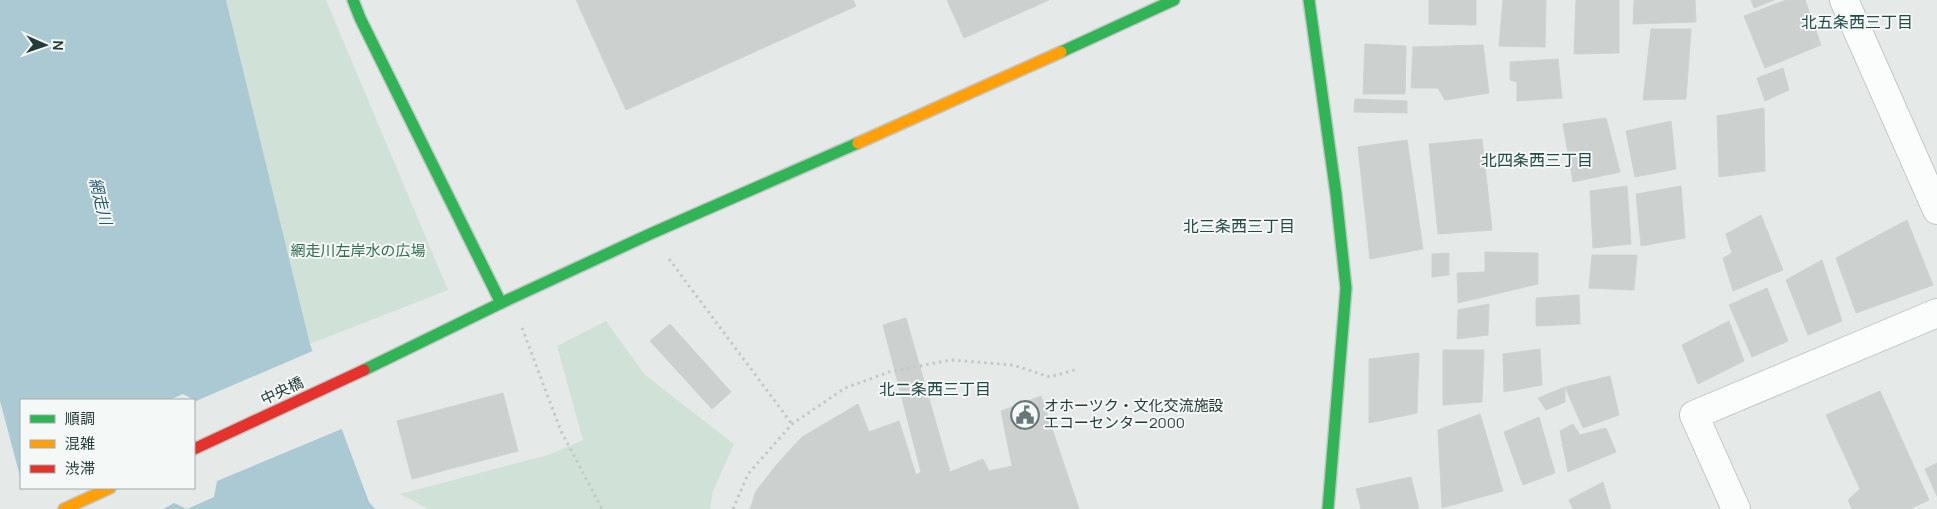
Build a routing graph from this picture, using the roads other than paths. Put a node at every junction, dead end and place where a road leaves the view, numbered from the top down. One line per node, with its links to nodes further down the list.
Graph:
1 (353, 0): 7 (street)
2 (1174, 0): 5 (street, 中央橋)
3 (1309, 0): 12 (street)
4 (1844, 0): 6 (street)
5 (1136, 8): 7 (street, 中央橋)
6 (1937, 210)
7 (501, 303): 9 (street, 中央橋)
8 (1937, 313): 13 (street)
9 (195, 449)
10 (108, 489): 11 (street)
11 (64, 509)
12 (1328, 509)
13 (1736, 509)

